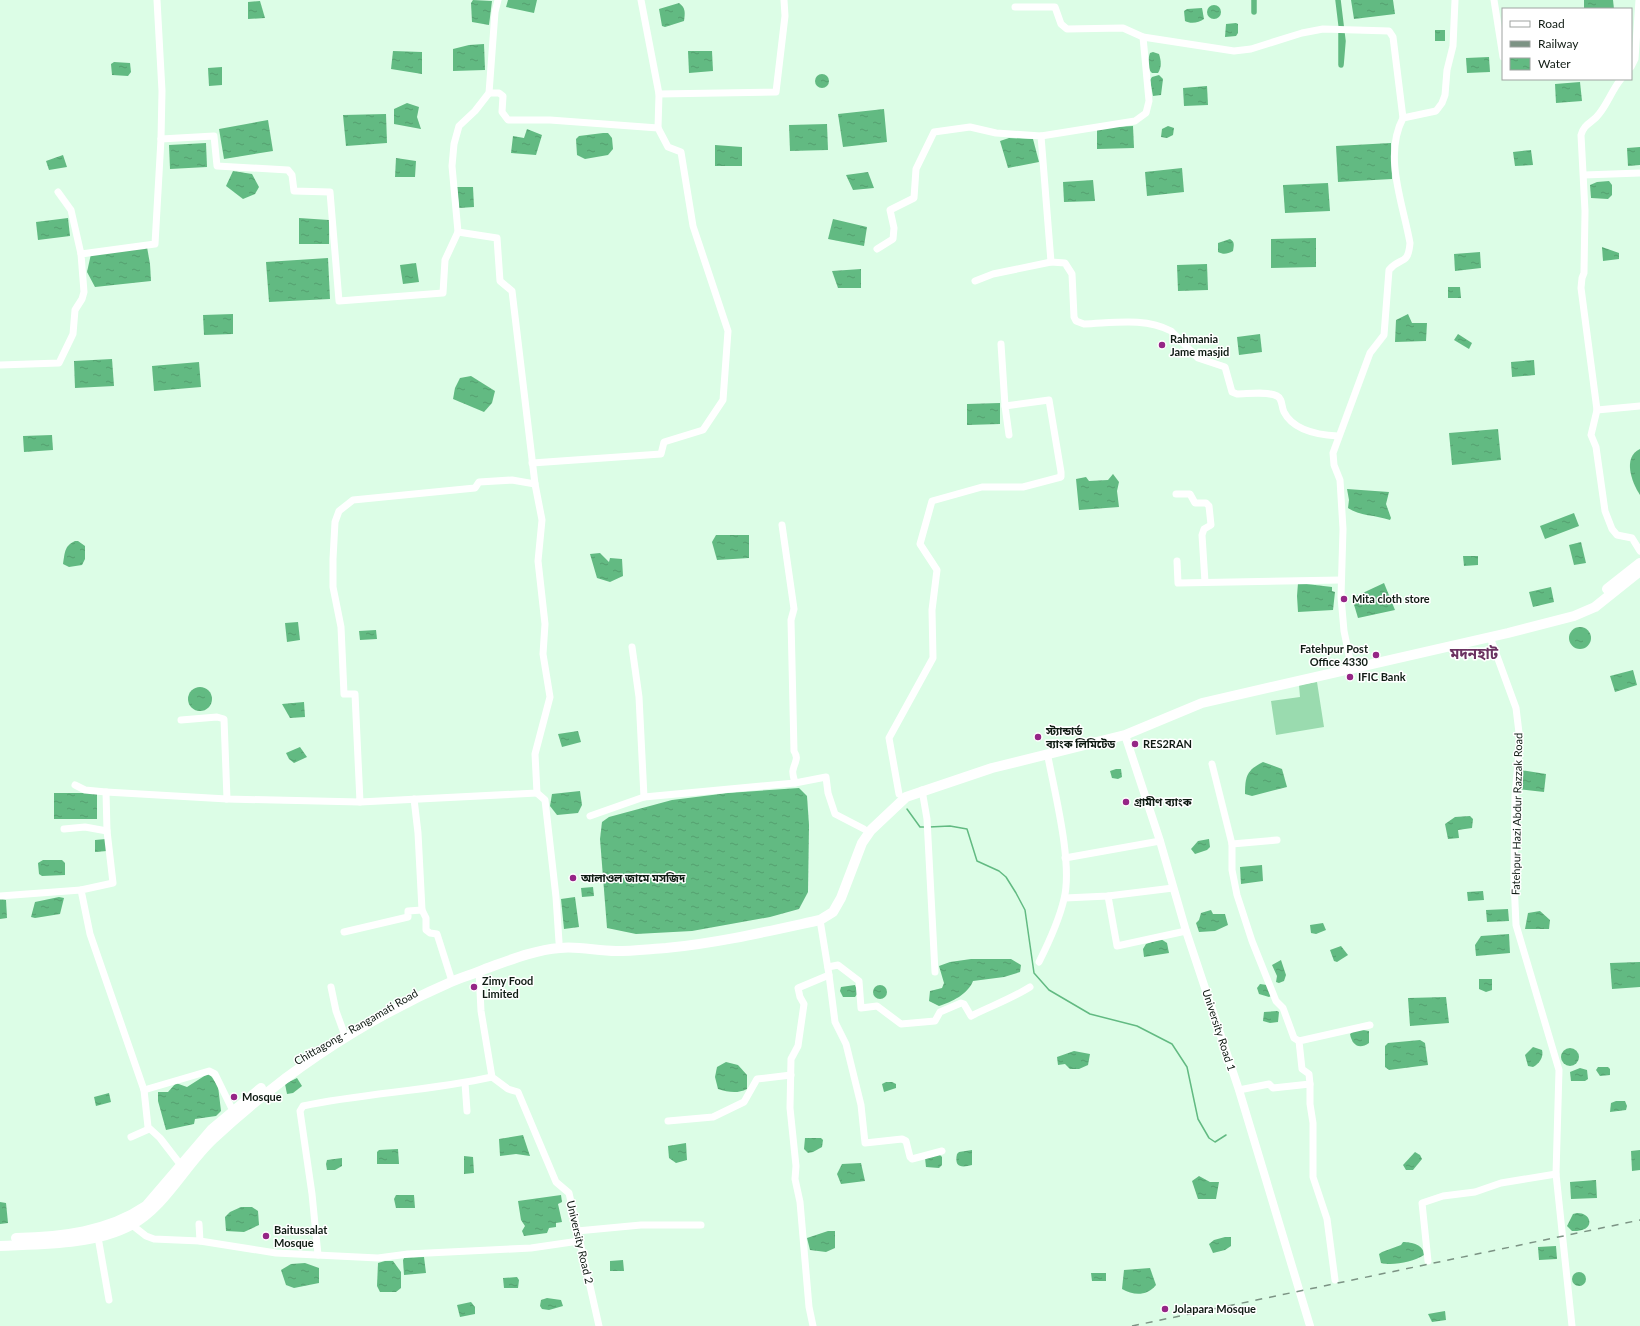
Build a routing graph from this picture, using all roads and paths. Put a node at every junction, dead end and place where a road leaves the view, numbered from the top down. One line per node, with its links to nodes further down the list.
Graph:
1 (157, 0): 18 (street)
2 (498, 0): 13 (street)
3 (641, 0): 14 (street)
4 (784, 0): 14 (street)
5 (1455, 0): 15 (street)
6 (1494, 0): 10 (street)
7 (1639, 0): 11 (street)
8 (1015, 7): 9 (street)
9 (1143, 37): 15 (street); 17 (street)
10 (1502, 51)
11 (1632, 65)
12 (1620, 80): 20 (street)
13 (489, 93): 16 (street); 22 (street)
14 (659, 94): 16 (street)
15 (1403, 118): 33 (street)
16 (658, 128): 34 (street)
17 (1041, 136): 23 (street); 25 (street)
18 (162, 139): 22 (street); 24 (street)
19 (1640, 174): 20 (street)
20 (1584, 175): 31 (street)
21 (58, 192): 24 (street)
22 (458, 232): 34 (street)
23 (877, 249)
24 (80, 254): 28 (street)
25 (1051, 262): 26 (street); 33 (street)
26 (975, 281)
27 (1001, 344): 29 (street)
28 (0, 364)
29 (1005, 406): 32 (street); 56 (street)
30 (1640, 406): 31 (street)
31 (1597, 410): 38 (street)
32 (1009, 435)
33 (1338, 436): 42 (street)
34 (532, 463): 35 (street)
35 (535, 484): 55 (street); 60 (street)
36 (1176, 494): 43 (street)
37 (782, 525): 51 (street)
38 (1640, 551)
39 (1177, 561): 43 (street)
40 (1640, 562): 46 (highway, Chittagong - Rangamati Road)
41 (1640, 571): 44 (highway, Chittagong - Rangamati Road)
42 (1341, 580): 43 (street); 46 (street)
43 (1205, 582)
44 (1490, 637): 48 (highway, Chittagong - Rangamati Road); 103 (street, Fatehpur Hazi Abdur Razzak Road)
45 (632, 647): 57 (street)
46 (1350, 665): 56 (highway, Chittagong - Rangamati Road)
47 (181, 720): 58 (street)
48 (1125, 735): 53 (highway, Chittagong - Rangamati Road); 66 (main road, University Road 1)
49 (1048, 757): 68 (street)
50 (1212, 764): 67 (street)
51 (795, 783): 57 (street); 63 (street)
52 (75, 785): 54 (street)
53 (922, 790): 75 (highway, Chittagong - Rangamati Road); 82 (street)
54 (106, 792): 58 (street); 64 (street)
55 (536, 793): 59 (street); 78 (street)
56 (900, 794): 63 (highway, Chittagong - Rangamati Road)
57 (644, 797): 61 (street)
58 (227, 799): 60 (street)
59 (414, 800): 60 (street); 74 (street)
60 (360, 802)
61 (590, 816)
62 (64, 829): 64 (street)
63 (864, 829): 78 (highway, Chittagong - Rangamati Road)
64 (107, 831): 70 (street)
65 (1277, 840): 67 (street)
66 (1160, 841): 68 (street); 69 (main road, University Road 1)
67 (1232, 844): 89 (street)
68 (1065, 858): 73 (street)
69 (1173, 888): 72 (street); 76 (main road, University Road 1)
70 (81, 890): 71 (street); 94 (street)
71 (0, 896)
72 (1108, 896): 73 (street); 76 (street)
73 (1065, 898): 79 (street)
74 (422, 910): 77 (street); 84 (street)
75 (820, 920): 80 (street); 81 (highway, Chittagong - Rangamati Road)
76 (1186, 931): 95 (main road, University Road 1)
77 (344, 932)
78 (559, 942): 84 (highway, Chittagong - Rangamati Road)
79 (1039, 962)
80 (828, 967): 83 (street); 86 (street)
81 (480, 972): 91 (street); 105 (highway, Chittagong - Rangamati Road)
82 (935, 972)
83 (829, 975): 90 (street); 101 (street)
84 (451, 978): 88 (highway, Chittagong - Rangamati Road)
85 (331, 987): 88 (street)
86 (1030, 987)
87 (1370, 1025): 89 (street)
88 (344, 1033): 96 (highway, Chittagong - Rangamati Road)
89 (1299, 1041): 93 (street)
90 (791, 1075): 98 (street); 118 (street)
91 (492, 1077): 92 (street); 107 (street, University Road 2)
92 (464, 1083): 97 (street); 113 (street)
93 (1310, 1084): 95 (street); 115 (street)
94 (144, 1090): 96 (street); 99 (street)
95 (1239, 1090): 119 (main road, University Road 1)
96 (232, 1111): 102 (highway, Chittagong - Rangamati Road)
97 (467, 1111)
98 (668, 1121)
99 (149, 1129): 100 (street); 102 (street)
100 (131, 1137)
101 (942, 1151)
102 (180, 1164): 109 (highway, Chittagong - Rangamati Road)
103 (1556, 1174): 114 (street); 120 (street, Fatehpur Hazi Abdur Razzak Road)
104 (199, 1224): 110 (street)
105 (132, 1225): 108 (highway, Chittagong - Rangamati Road); 110 (street)
106 (701, 1225): 107 (street)
107 (577, 1231): 111 (street, University Road 2)
108 (98, 1237): 112 (highway, Chittagong - Rangamati Road); 116 (street)
109 (0, 1239)
110 (200, 1241): 113 (street)
111 (579, 1241): 113 (street); 117 (street, University Road 2)
112 (0, 1246)
113 (318, 1254)
114 (1428, 1261)
115 (1335, 1280)
116 (109, 1300)
117 (599, 1326)
118 (813, 1326)
119 (1310, 1326)
120 (1572, 1326)

